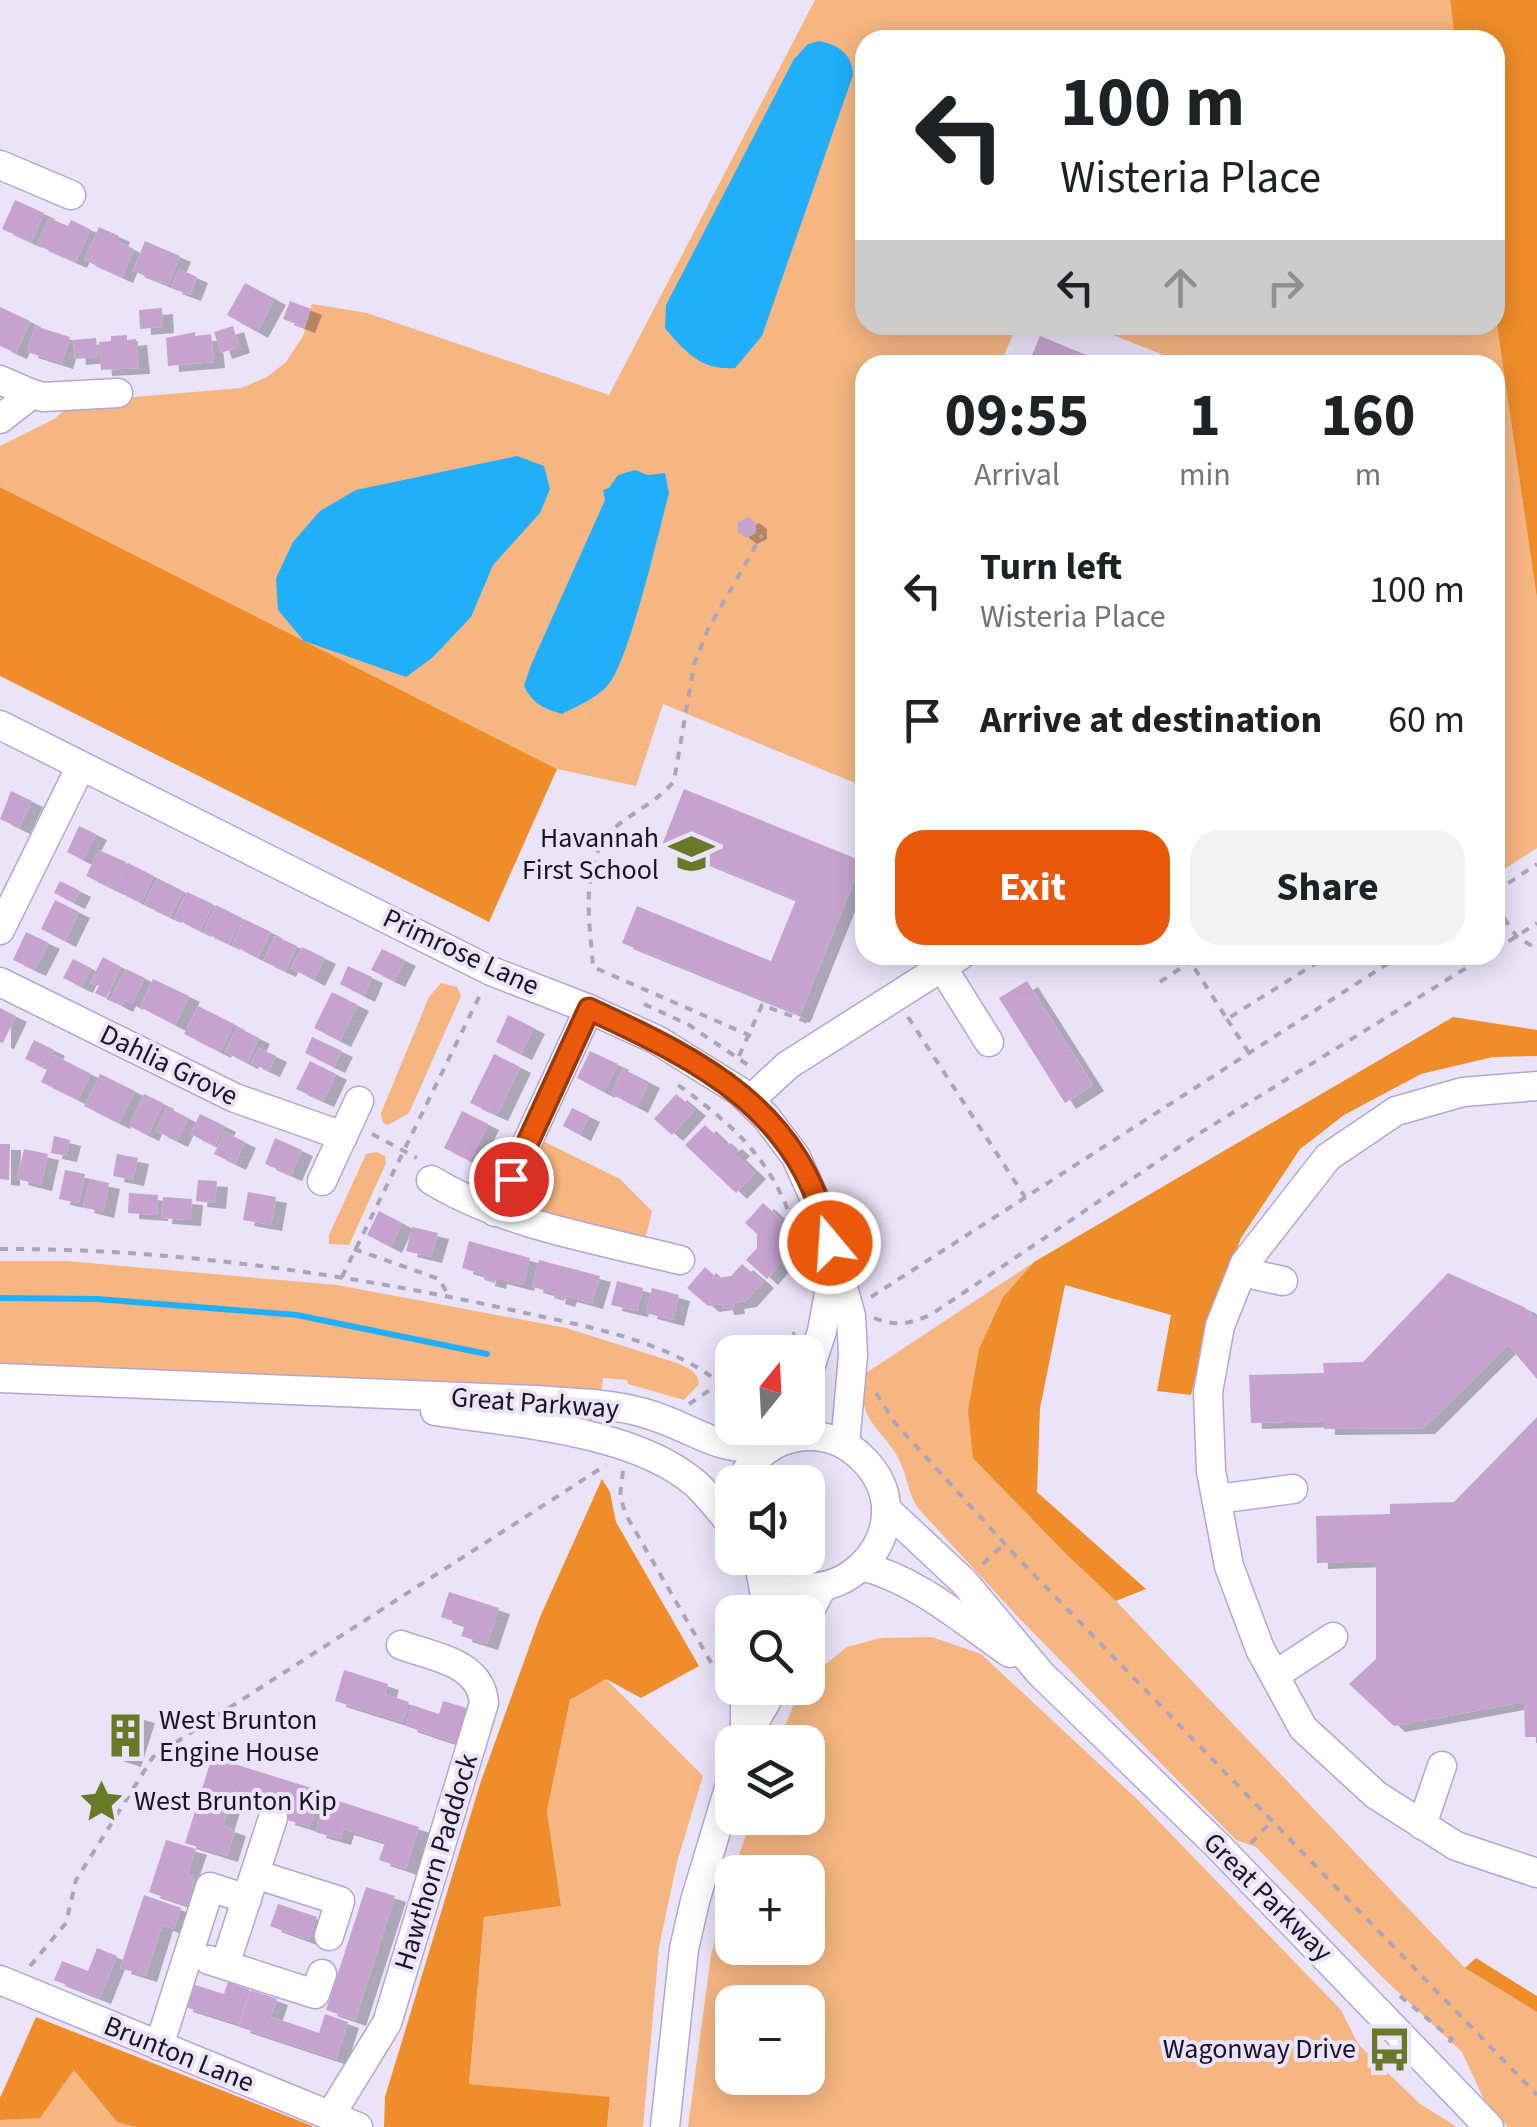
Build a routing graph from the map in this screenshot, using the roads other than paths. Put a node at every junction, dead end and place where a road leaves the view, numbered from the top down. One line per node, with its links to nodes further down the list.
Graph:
1 (0, 165): 2 (street)
2 (71, 196)
3 (0, 380): 5 (street)
4 (118, 393): 5 (street)
5 (32, 394): 6 (street)
6 (0, 420)
7 (0, 725): 8 (street, Primrose Lane)
8 (81, 766): 9 (street); 13 (street, Primrose Lane)
9 (0, 930)
10 (945, 965): 16 (street)
11 (953, 965): 14 (street)
12 (0, 982): 18 (street, Dahlia Grove)
13 (589, 1009): 16 (street, Primrose Lane); 19 (street)
14 (989, 1042)
15 (1537, 1086): 22 (street)
16 (750, 1100): 21 (street, Primrose Lane)
17 (431, 1180): 19 (street)
18 (322, 1181)
19 (495, 1212): 20 (street)
20 (680, 1260)
21 (834, 1264): 24 (street, Primrose Lane); 32 (street, Primrose Lane)
22 (1242, 1272): 23 (street); 35 (street)
23 (1283, 1281)
24 (821, 1335)
25 (0, 1378): 26 (street, Great Parkway)
26 (292, 1388): 28 (street, Great Parkway); 36 (street, Great Parkway)
27 (825, 1439): 32 (street, Great Parkway)
28 (715, 1442)
29 (721, 1445): 30 (street, Great Parkway)
30 (760, 1445)
31 (774, 1445): 33 (street)
32 (846, 1445): 37 (street, Great Parkway)
33 (751, 1465)
34 (1293, 1488): 35 (street)
35 (1217, 1499): 45 (street)
36 (715, 1506)
37 (886, 1510): 38 (street); 44 (street, Great Parkway)
38 (862, 1566): 40 (street); 44 (street, Great Parkway)
39 (774, 1575): 40 (street)
40 (822, 1588): 41 (street)
41 (820, 1595)
42 (1333, 1638): 45 (street)
43 (400, 1646): 58 (street, Hawthorn Paddock)
44 (1040, 1673): 61 (street, Great Parkway)
45 (1275, 1675): 48 (street)
46 (1442, 1766): 48 (street)
47 (273, 1818): 51 (street)
48 (1422, 1824): 50 (street)
49 (715, 1833): 60 (street)
50 (1537, 1872)
51 (251, 1886): 52 (street); 53 (street); 54 (street)
52 (329, 1936)
53 (189, 1954): 54 (street); 57 (street)
54 (226, 1966): 55 (street)
55 (322, 1974)
56 (7, 1983): 57 (street, Brunton Lane)
57 (159, 2046): 58 (street, Brunton Lane)
58 (330, 2116): 59 (street, Brunton Lane)
59 (358, 2127)
60 (664, 2127)
61 (1489, 2127)

